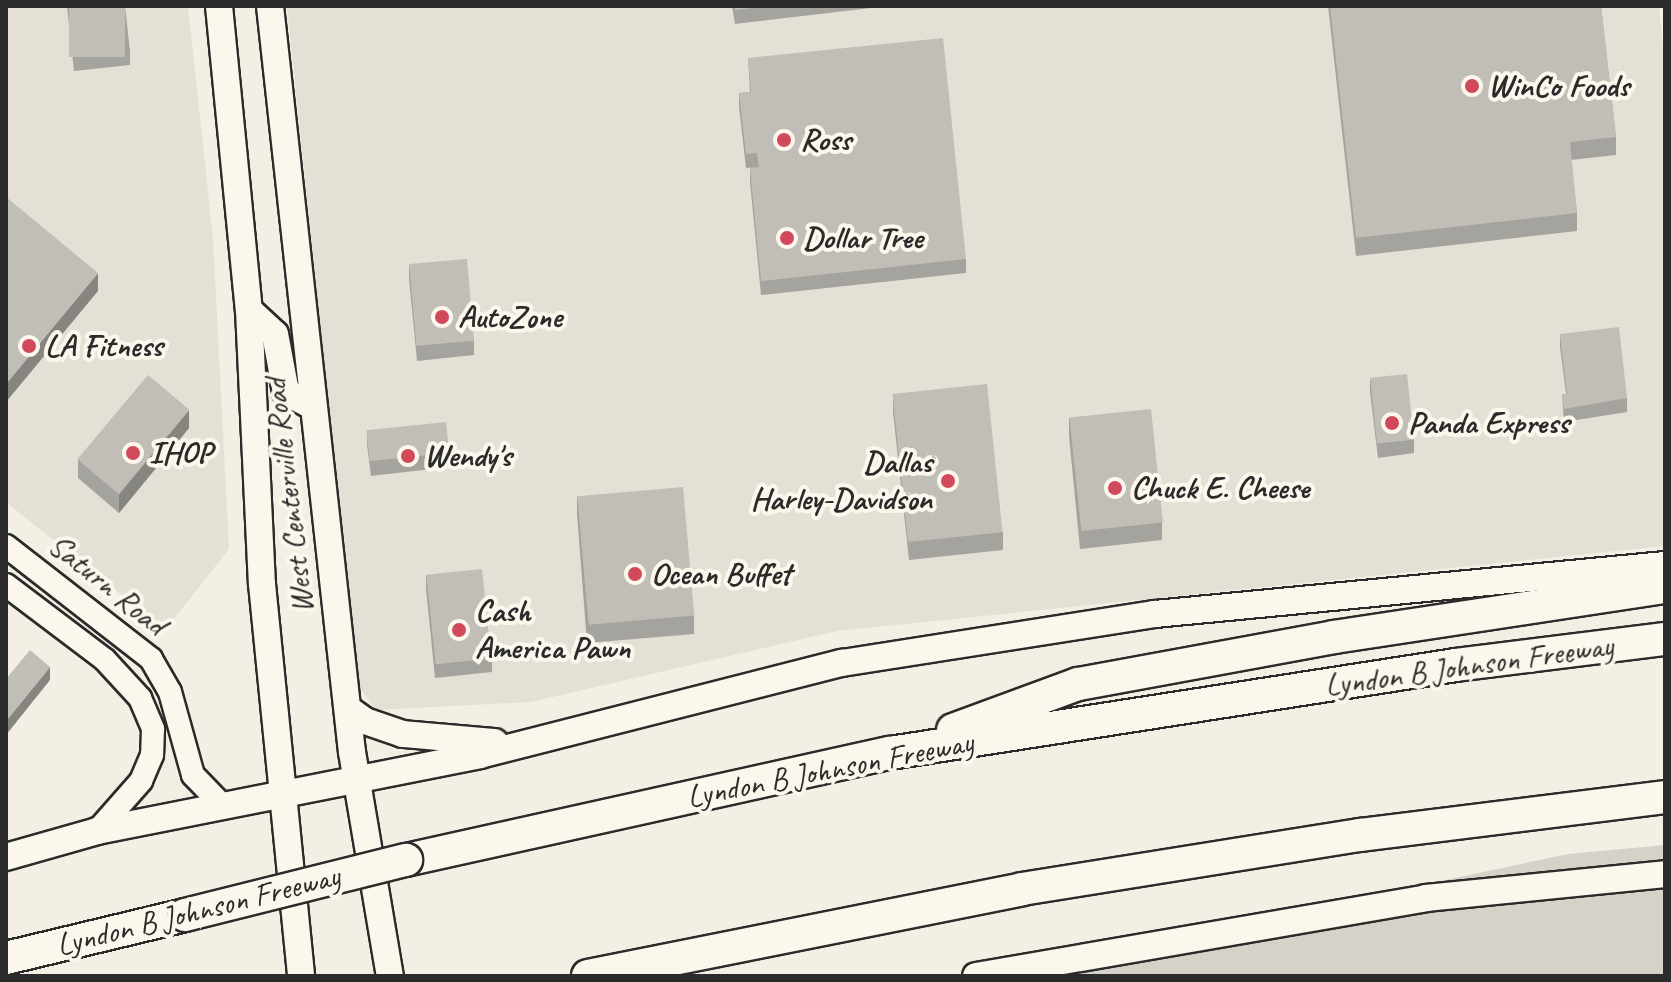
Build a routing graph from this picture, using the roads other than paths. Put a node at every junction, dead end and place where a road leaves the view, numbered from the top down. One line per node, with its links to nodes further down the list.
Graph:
1 (219, 6): 3 (main road, West Centerville Road)
2 (270, 6): 4 (main road, West Centerville Road)
3 (249, 310): 4 (main road); 14 (main road, West Centerville Road)
4 (310, 405): 10 (main road, West Centerville Road)
5 (6, 546): 16 (street, Saturn Road)
6 (1665, 565): 11 (main road)
7 (6, 585): 17 (street, Saturn Road)
8 (1665, 587): 12 (highway)
9 (1665, 639): 12 (highway, Lyndon B Johnson Freeway)
10 (348, 709): 11 (main road); 13 (main road, West Centerville Road)
11 (522, 742): 13 (main road)
12 (890, 753): 20 (highway, Lyndon B Johnson Freeway, bridge)
13 (356, 780): 14 (main road); 22 (main road, West Centerville Road)
14 (287, 796): 16 (main road); 21 (main road, West Centerville Road)
15 (1665, 797): 23 (highway)
16 (222, 805): 17 (main road)
17 (97, 831): 18 (main road)
18 (6, 857)
19 (1665, 874): 24 (main road)
20 (6, 958)
21 (301, 976)
22 (390, 976)
23 (588, 976)
24 (976, 976)

